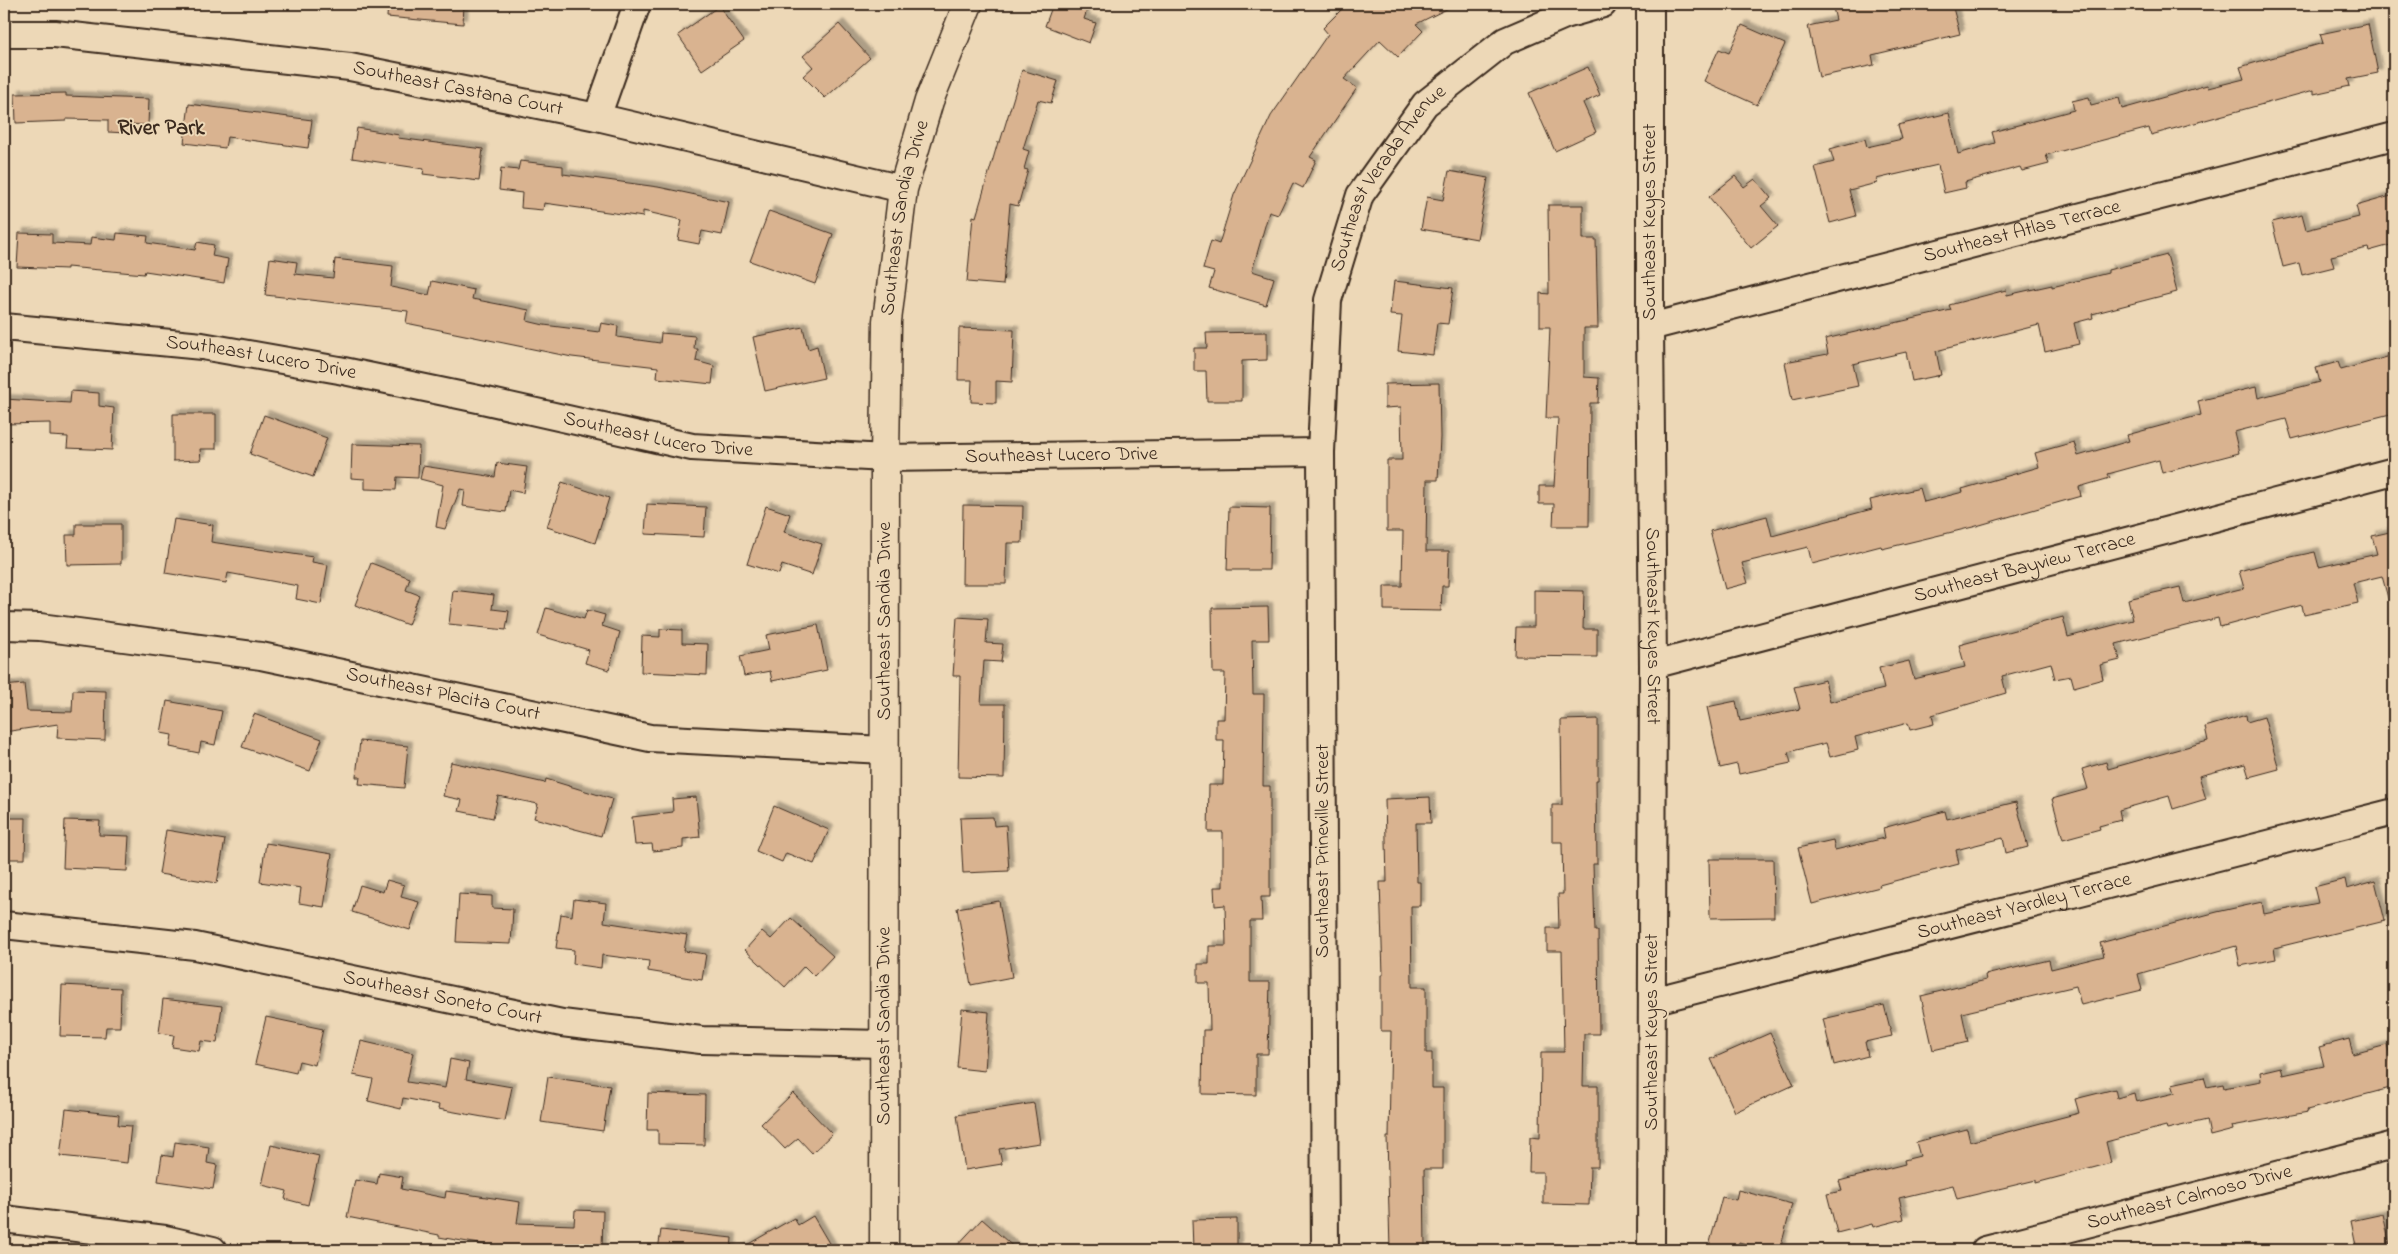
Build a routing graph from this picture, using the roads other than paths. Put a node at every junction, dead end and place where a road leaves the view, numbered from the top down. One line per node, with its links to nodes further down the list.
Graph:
1 (637, 4): 6 (street)
2 (968, 4): 8 (street, Southeast Sandia Drive)
3 (1603, 4): 11 (street, Southeast Verada Avenue)
4 (1650, 4): 10 (street, Southeast Keyes Street)
5 (4, 34): 6 (street, Southeast Castana Court)
6 (597, 117): 8 (street, Southeast Castana Court)
7 (2394, 136): 10 (street, Southeast Atlas Terrace)
8 (903, 189): 12 (street, Southeast Sandia Drive)
9 (4, 327): 12 (street, Southeast Lucero Drive)
10 (1650, 327): 15 (street, Southeast Keyes Street)
11 (1321, 452): 12 (street, Southeast Lucero Drive); 25 (street, Southeast Prineville Street)
12 (885, 458): 16 (street, Southeast Sandia Drive)
13 (2394, 471): 15 (street, Southeast Bayview Terrace)
14 (4, 626): 16 (street, Southeast Placita Court)
15 (1654, 665): 19 (street, Southeast Keyes Street)
16 (884, 750): 20 (street, Southeast Sandia Drive)
17 (2394, 812): 19 (street, Southeast Yardley Terrace)
18 (4, 925): 20 (street, Southeast Soneto Court)
19 (1652, 1001): 26 (street, Southeast Keyes Street)
20 (884, 1044): 24 (street, Southeast Sandia Drive)
21 (2394, 1145): 27 (street, Southeast Calmoso Drive)
22 (4, 1219): 23 (street)
23 (213, 1250)
24 (884, 1250)
25 (1325, 1250)
26 (1651, 1250)
27 (1985, 1250)

